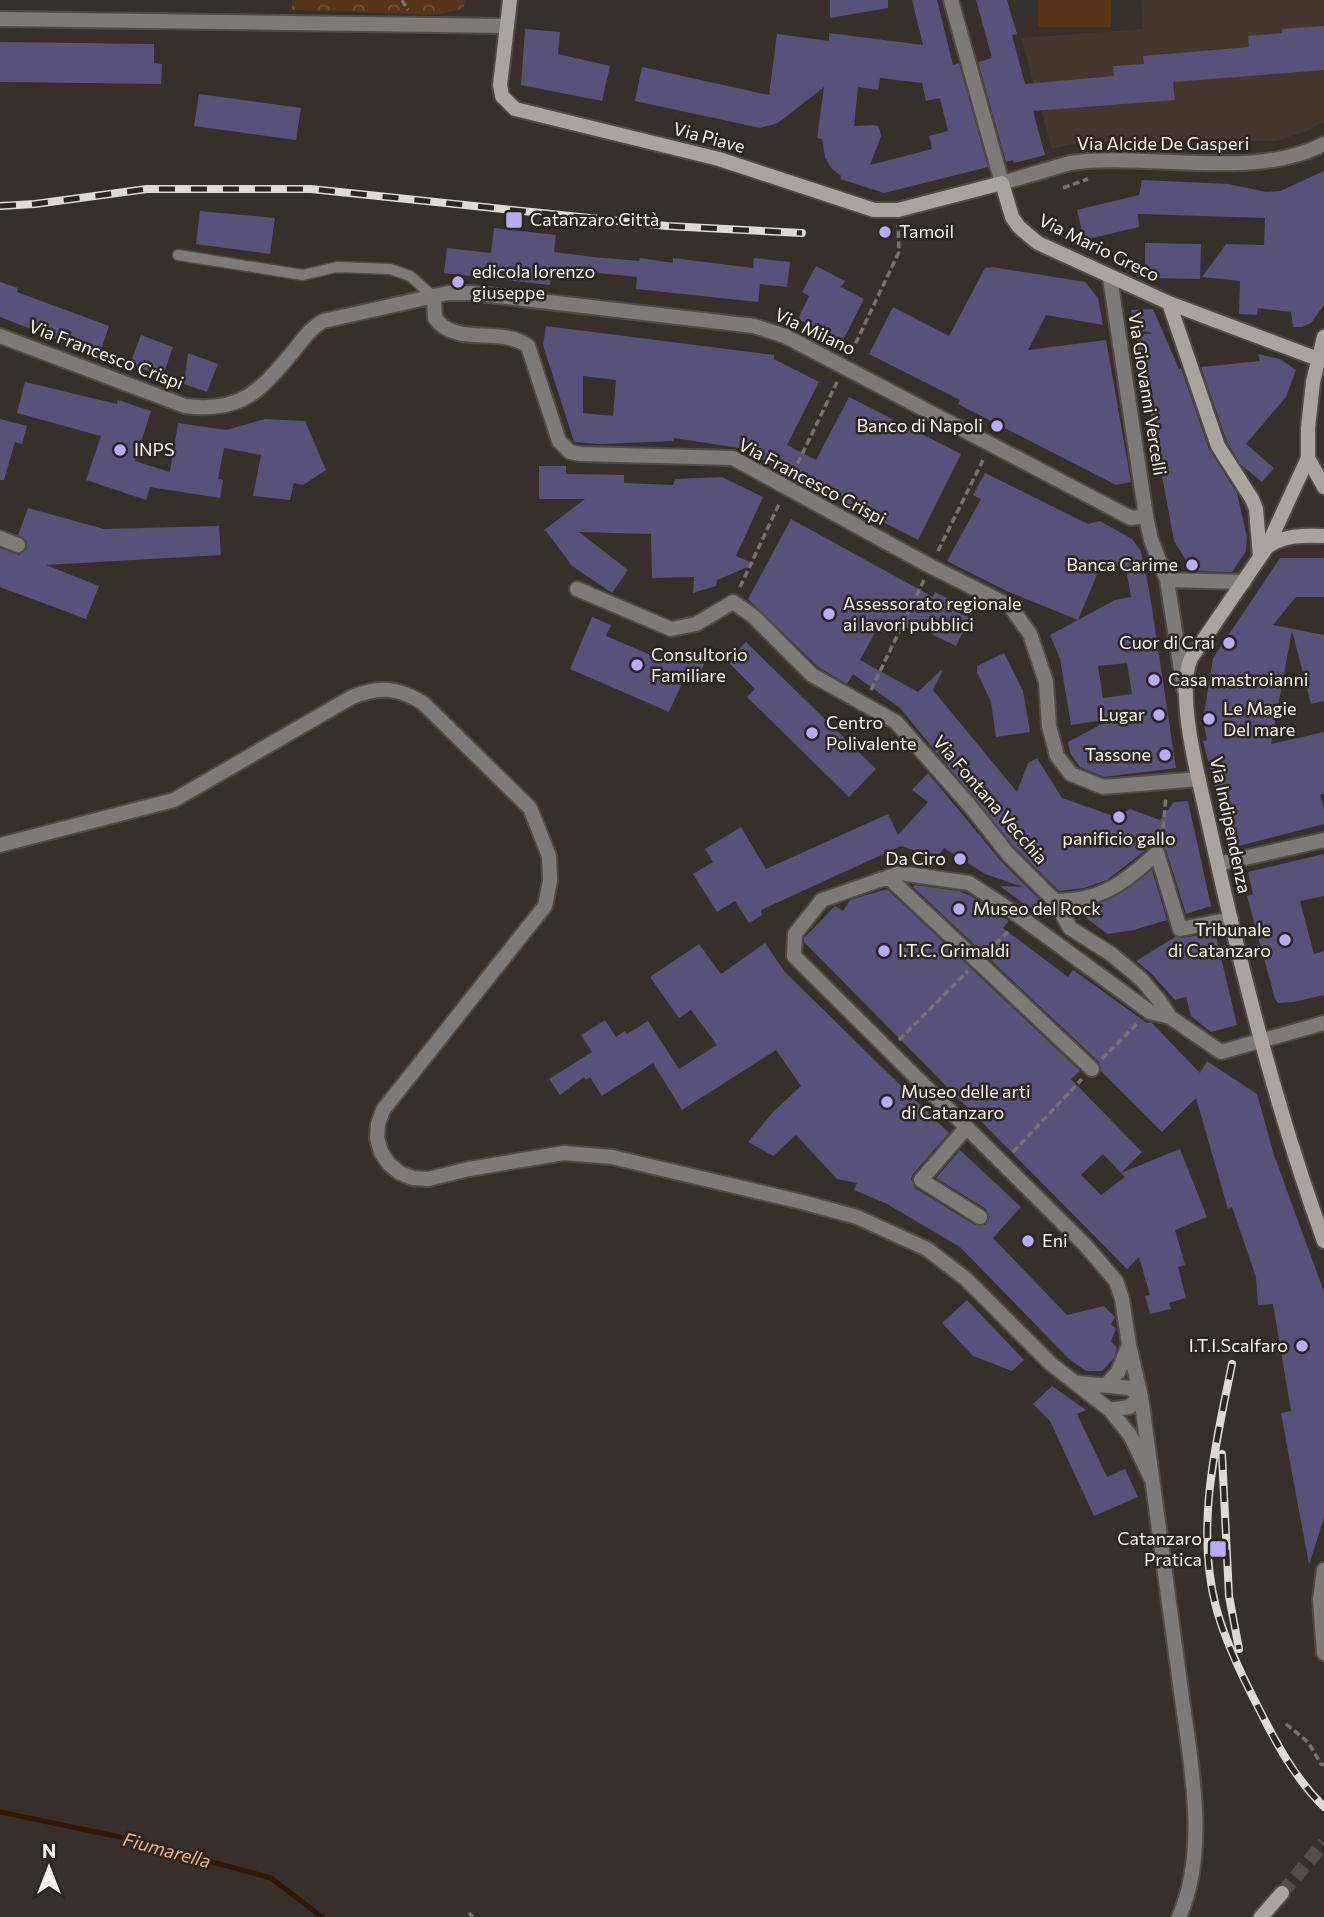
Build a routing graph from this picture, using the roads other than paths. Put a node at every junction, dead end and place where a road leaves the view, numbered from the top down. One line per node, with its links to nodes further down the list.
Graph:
1 (510, 0): 4 (street, Via Piave)
2 (951, 0): 6 (street, Via Mario Greco)
3 (0, 19): 4 (street)
4 (507, 26): 6 (street, Via Piave)
5 (1324, 144): 6 (street, Via Alcide De Gasperi)
6 (1002, 183): 8 (street, Via Mario Greco)
7 (178, 255): 9 (lane)
8 (1110, 278): 10 (street, Via Mario Greco); 16 (street, Via Giovanni Vercelli)
9 (434, 297): 11 (street, Via Francesco Crispi); 16 (street, Via Milano); 25 (street, Via Francesco Crispi)
10 (1169, 303): 13 (street); 20 (street, Via Mario Greco)
11 (0, 336)
12 (1324, 337): 13 (street)
13 (1318, 359): 14 (street)
14 (1308, 458): 15 (street); 20 (street, Via Indipendenza)
15 (1324, 487)
16 (1146, 516): 21 (street, Via Indipendenza)
17 (1324, 536): 20 (street)
18 (0, 538): 19 (street)
19 (18, 545)
20 (1264, 552): 22 (street, Via Indipendenza)
21 (1167, 580): 22 (street); 24 (street, Via Indipendenza)
22 (1244, 582): 24 (street, Via Indipendenza)
23 (577, 589): 30 (street, Via Fontana Vecchia)
24 (1185, 699): 25 (street, Via Indipendenza)
25 (1199, 779): 28 (street, Via Indipendenza)
26 (1324, 840): 28 (street)
27 (0, 845): 40 (street)
28 (1218, 864): 31 (street, Via Indipendenza)
29 (888, 877): 32 (street); 35 (street); 36 (street)
30 (1055, 901): 31 (street); 32 (street, Via Fontana Vecchia)
31 (1231, 919): 34 (street, Via Indipendenza)
32 (1170, 1017): 34 (street)
33 (1324, 1023): 34 (street)
34 (1260, 1041): 38 (street, Via Indipendenza)
35 (1092, 1069)
36 (966, 1128): 37 (street); 39 (street)
37 (981, 1217)
38 (1324, 1241)
39 (1129, 1345): 41 (street); 42 (street)
40 (1078, 1384): 41 (street); 43 (street)
41 (1106, 1385): 42 (street)
42 (1141, 1397): 43 (street); 44 (street)
43 (1110, 1410): 44 (street)
44 (1151, 1478): 48 (street)
45 (1324, 1570): 46 (street)
46 (1324, 1653)
47 (1282, 1893): 49 (street)
48 (1179, 1917)
49 (1261, 1917)

